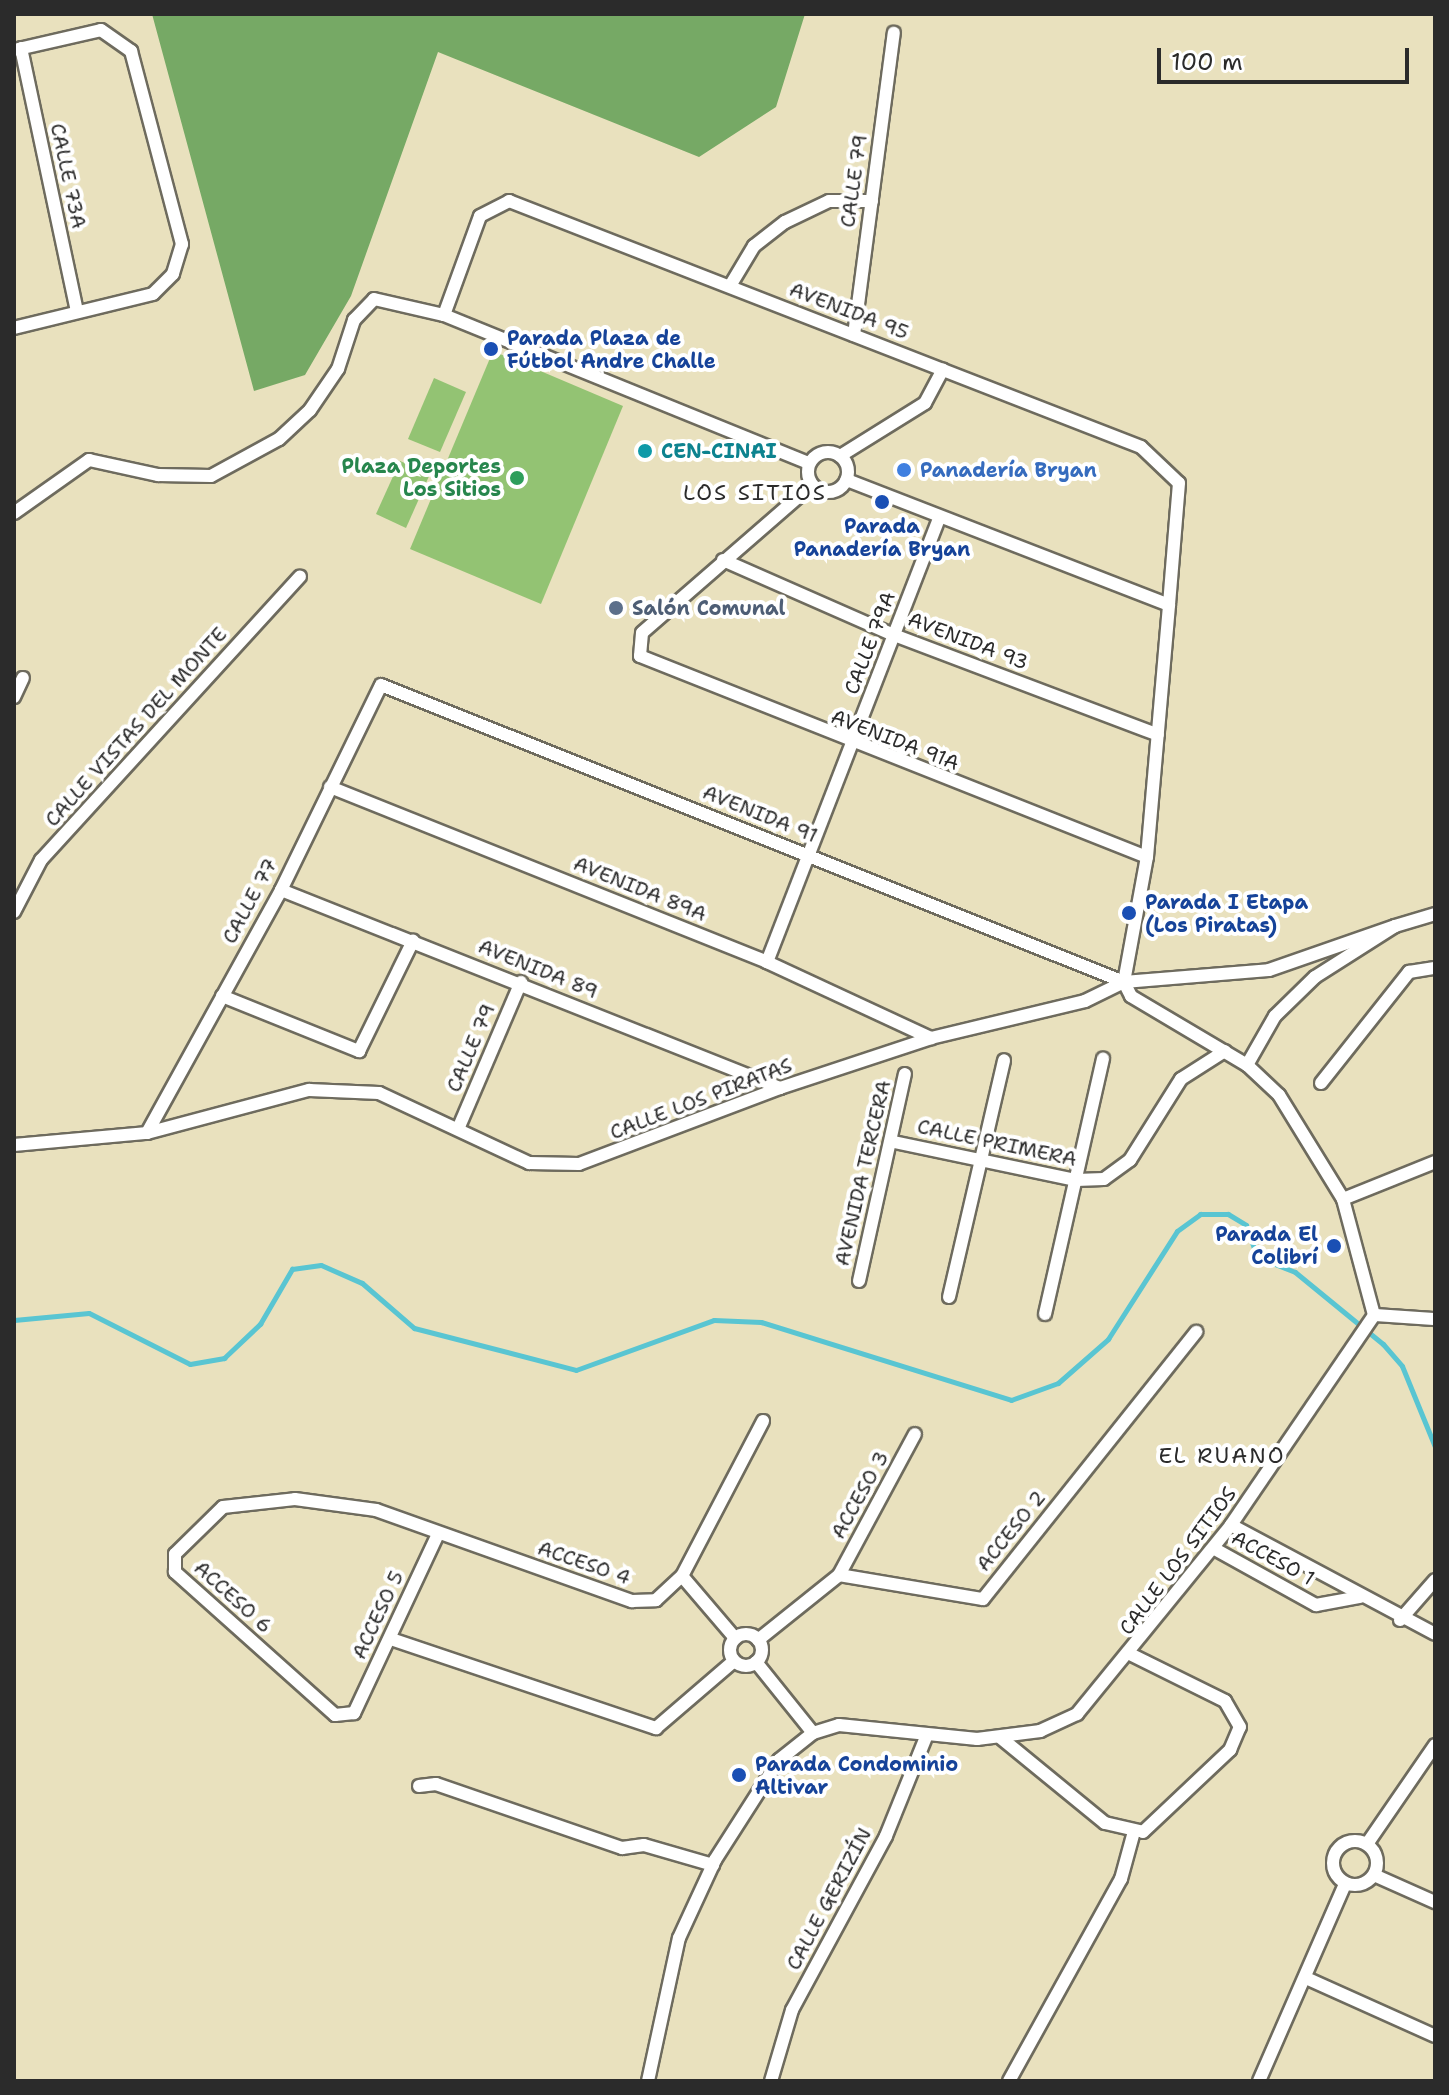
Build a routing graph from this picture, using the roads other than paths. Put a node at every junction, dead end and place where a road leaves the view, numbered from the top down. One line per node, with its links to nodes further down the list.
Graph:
1 (894, 33): 3 (street, CALLE 79)
2 (18, 49): 5 (street, CALLE 73A); 5 (street)
3 (872, 201): 4 (street); 8 (street, CALLE 79)
4 (730, 286): 6 (street, AVENIDA 95); 8 (street, AVENIDA 95)
5 (77, 312): 7 (street)
6 (444, 315): 11 (street); 14 (street)
7 (14, 328)
8 (854, 335): 9 (street, AVENIDA 95)
9 (943, 369): 10 (street); 18 (street, AVENIDA 95)
10 (840, 456): 11 (street); 12 (street)
11 (809, 463): 13 (street)
12 (846, 480): 13 (street); 15 (street)
13 (812, 485): 16 (street)
14 (14, 513)
15 (940, 517): 18 (street); 19 (street, CALLE 79A)
16 (723, 560): 19 (street, AVENIDA 93); 24 (street, AVENIDA 91A)
17 (300, 576): 29 (street, CALLE VISTAS DEL MONTE)
18 (1169, 605): 23 (street, AVENIDA 95)
19 (894, 635): 23 (street, AVENIDA 93); 24 (street, CALLE 79A)
20 (23, 678): 22 (street)
21 (381, 685): 25 (street, CALLE 77); 26 (street, AVENIDA 91)
22 (14, 697)
23 (1158, 735): 27 (street, AVENIDA 95)
24 (852, 746): 26 (street, CALLE 79A); 27 (street, AVENIDA 91A)
25 (330, 787): 28 (street, CALLE 77); 33 (street, AVENIDA 89A)
26 (809, 854): 33 (street, CALLE 79A); 36 (street, AVENIDA 91)
27 (1147, 857): 36 (street, AVENIDA 95)
28 (281, 890): 32 (street, AVENIDA 89); 37 (street, CALLE 77)
29 (14, 912)
30 (1435, 914): 31 (street)
31 (1395, 926): 36 (street); 42 (street)
32 (413, 941): 35 (street, AVENIDA 89); 37 (street)
33 (767, 962): 38 (street, AVENIDA 89A)
34 (1435, 968): 44 (street)
35 (521, 982): 45 (street, AVENIDA 89); 46 (street, CALLE 79)
36 (1124, 982): 38 (street, CALLE LOS PIRATAS); 39 (street)
37 (222, 996): 47 (street, CALLE 77)
38 (931, 1038): 45 (street, CALLE LOS PIRATAS)
39 (1225, 1051): 42 (street); 52 (street, CALLE PRIMERA)
40 (1103, 1058): 52 (street)
41 (1004, 1060): 51 (street)
42 (1247, 1065): 53 (street)
43 (905, 1074): 48 (street, AVENIDA TERCERA)
44 (1321, 1083)
45 (780, 1088): 46 (street, CALLE LOS PIRATAS)
46 (458, 1129): 47 (street, CALLE LOS PIRATAS)
47 (147, 1133): 49 (street, CALLE LOS PIRATAS)
48 (894, 1142): 51 (street, CALLE PRIMERA); 54 (street, AVENIDA TERCERA)
49 (14, 1145)
50 (1435, 1162): 53 (street)
51 (982, 1163): 52 (street, CALLE PRIMERA); 55 (street)
52 (1076, 1180): 56 (street)
53 (1343, 1199): 57 (street)
54 (859, 1281)
55 (949, 1297)
56 (1045, 1314)
57 (1374, 1315): 58 (street); 62 (street, CALLE LOS SITIOS)
58 (1435, 1319)
59 (1196, 1332): 65 (street, ACCESO 2)
60 (763, 1421): 66 (street, ACCESO 4)
61 (915, 1434): 65 (street, ACCESO 3)
62 (1231, 1525): 64 (street, CALLE LOS SITIOS); 68 (street, ACCESO 1)
63 (438, 1534): 66 (street, ACCESO 4); 72 (street, ACCESO 5); 77 (street, ACCESO 6)
64 (1213, 1548): 68 (street, ACCESO 1); 74 (street, CALLE LOS SITIOS)
65 (839, 1575): 73 (street)
66 (682, 1576): 71 (street)
67 (1435, 1580): 69 (street)
68 (1360, 1597): 69 (street, ACCESO 1)
69 (1400, 1620): 70 (street, ACCESO 1)
70 (1435, 1634)
71 (735, 1638): 73 (street); 75 (street)
72 (391, 1639): 75 (street); 77 (street, ACCESO 5)
73 (758, 1640): 76 (street)
74 (1132, 1655): 80 (street, CALLE LOS SITIOS); 84 (street)
75 (734, 1661): 76 (street)
76 (756, 1662): 78 (street)
77 (354, 1713)
78 (813, 1733): 79 (street, CALLE LOS SITIOS); 86 (street, CALLE LOS SITIOS)
79 (926, 1737): 80 (street, CALLE LOS SITIOS); 93 (street, CALLE GERIZÍN)
80 (1001, 1738): 84 (street)
81 (1435, 1745): 82 (street)
82 (1429, 1763): 85 (street)
83 (419, 1786): 86 (street)
84 (1133, 1835): 94 (street)
85 (1367, 1844): 87 (street); 88 (street)
86 (713, 1865): 92 (street, CALLE LOS SITIOS)
87 (1374, 1875): 88 (street); 89 (street)
88 (1345, 1884): 90 (street)
89 (1435, 1902)
90 (1306, 1978): 91 (street); 95 (street)
91 (1435, 2036)
92 (648, 2081)
93 (771, 2081)
94 (1009, 2081)
95 (1259, 2081)

